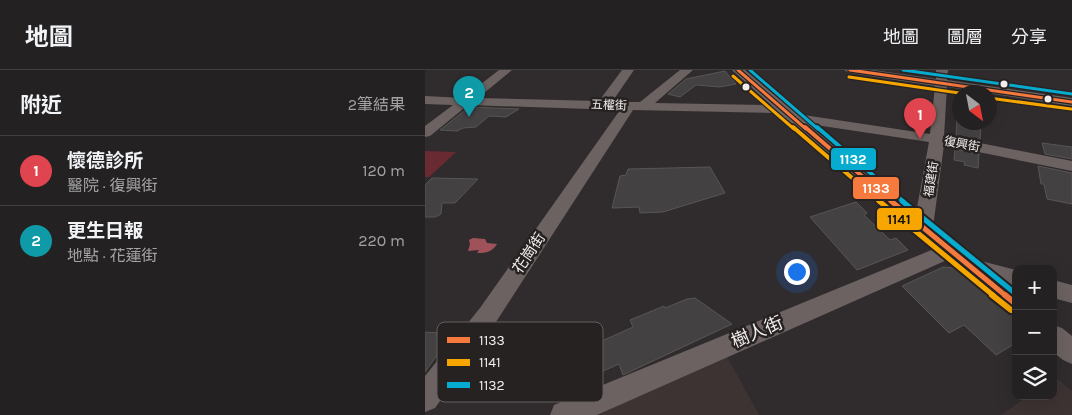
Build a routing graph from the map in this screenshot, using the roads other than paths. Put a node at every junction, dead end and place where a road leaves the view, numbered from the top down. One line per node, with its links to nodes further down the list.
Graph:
1 (506, 70): 9 (street)
2 (628, 70): 11 (street)
3 (687, 70): 12 (street, 花崗街)
4 (738, 70): 14 (street)
5 (850, 70): 6 (street)
6 (941, 77): 10 (street); 16 (street, 福建街)
7 (425, 100): 8 (street, 五權街)
8 (441, 101): 9 (street, 五權街); 13 (street)
9 (468, 101): 11 (street, 五權街); 15 (street)
10 (1072, 102)
11 (604, 104): 12 (street, 五權街)
12 (636, 106): 14 (street, 五權街); 25 (street, 花崗街)
13 (425, 113)
14 (792, 117): 16 (street, 復興街); 18 (street)
15 (425, 133)
16 (937, 139): 17 (street, 復興街); 18 (street, 福建街)
17 (1072, 166)
18 (923, 229): 19 (street)
19 (951, 250): 20 (street); 30 (street, 樹人街)
20 (971, 266): 21 (street); 24 (street)
21 (1012, 277)
22 (1057, 290): 23 (street)
23 (1072, 294)
24 (1012, 301)
25 (483, 322)
26 (1057, 339): 27 (street)
27 (1072, 352)
28 (437, 382): 29 (street, 花崗街)
29 (425, 398)
30 (603, 398)
31 (594, 402): 32 (street, 樹人街)
32 (564, 415)

